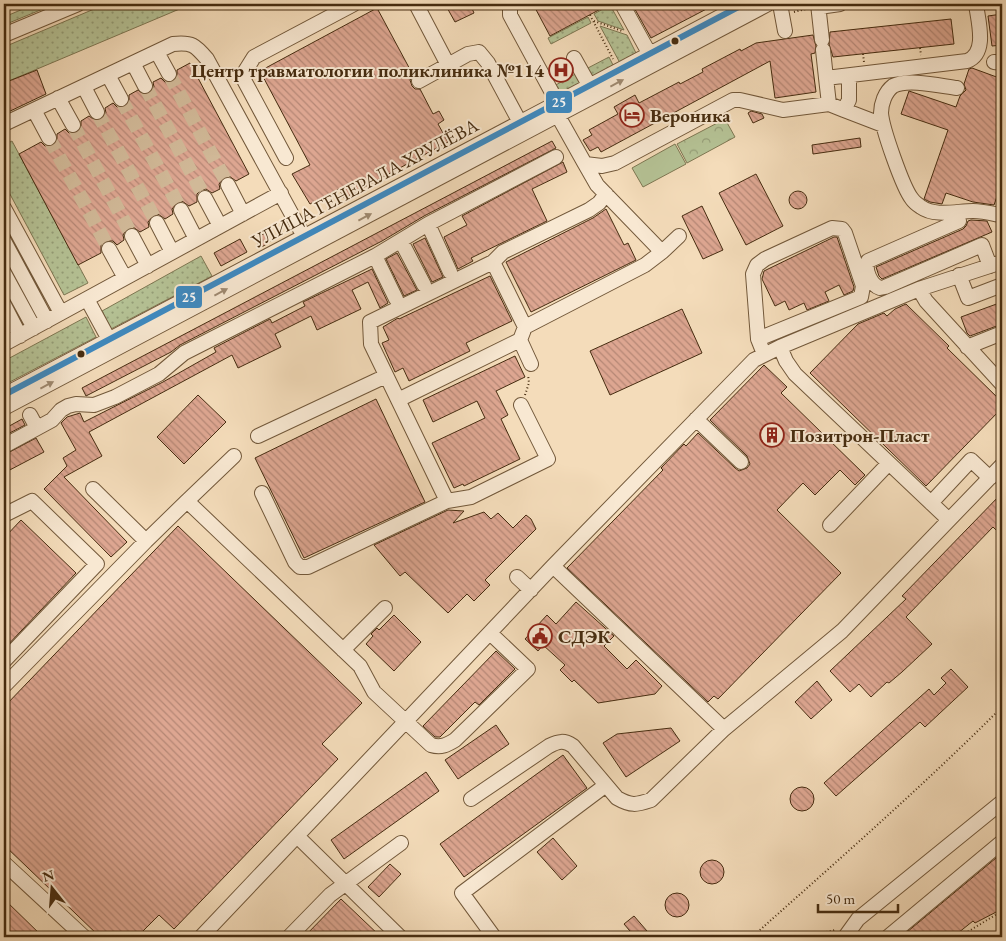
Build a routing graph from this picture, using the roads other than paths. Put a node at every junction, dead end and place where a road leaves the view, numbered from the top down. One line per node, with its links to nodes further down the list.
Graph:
1 (78, 4): 13 (street)
2 (354, 4): 41 (street)
3 (416, 4): 18 (street)
4 (512, 4): 31 (street)
5 (622, 4): 16 (street)
6 (768, 4): 11 (street, УЛИЦА ГЕНЕРАЛА ХРУЛЁВА)
7 (780, 4): 12 (street)
8 (840, 4): 10 (street)
9 (976, 4): 21 (street)
10 (818, 5): 22 (street)
11 (745, 6): 16 (street, УЛИЦА ГЕНЕРАЛА ХРУЛЁВА)
12 (785, 31)
13 (4, 34)
14 (157, 52): 17 (street); 19 (street); 44 (street)
15 (574, 58): 27 (street)
16 (652, 59): 27 (street, УЛИЦА ГЕНЕРАЛА ХРУЛЁВА)
17 (133, 64): 20 (street); 25 (street)
18 (448, 65): 23 (street); 38 (street)
19 (169, 74)
20 (108, 75): 24 (street); 29 (street)
21 (849, 76): 22 (street); 33 (street)
22 (826, 78): 30 (street)
23 (419, 81)
24 (84, 86): 28 (street); 34 (street)
25 (145, 86)
26 (958, 88): 37 (street)
27 (592, 91): 31 (street, УЛИЦА ГЕНЕРАЛА ХРУЛЁВА)
28 (58, 98): 32 (street); 36 (street)
29 (121, 99)
30 (829, 104): 33 (street); 42 (street)
31 (557, 109): 38 (street, УЛИЦА ГЕНЕРАЛА ХРУЛЁВА); 42 (street)
32 (34, 110): 35 (street); 39 (street)
33 (844, 110): 37 (street)
34 (97, 112)
35 (4, 124)
36 (73, 125)
37 (884, 125): 50 (street)
38 (522, 127): 59 (street, УЛИЦА ГЕНЕРАЛА ХРУЛЁВА)
39 (49, 138)
40 (556, 157): 53 (street)
41 (286, 158)
42 (584, 164): 45 (street)
43 (228, 185): 49 (street)
44 (281, 193): 49 (street); 59 (street)
45 (606, 194): 63 (street); 65 (street)
46 (205, 198): 54 (street)
47 (4, 208): 78 (street)
48 (181, 210): 58 (street)
49 (243, 214): 54 (street)
50 (1001, 216)
51 (960, 221): 66 (street)
52 (157, 223): 62 (street)
53 (428, 224): 60 (street); 68 (street)
54 (220, 226): 58 (street)
55 (132, 236): 67 (street)
56 (679, 236): 63 (street)
57 (4, 240): 79 (street)
58 (196, 240): 62 (street)
59 (307, 241): 86 (street, УЛИЦА ГЕНЕРАЛА ХРУЛЁВА)
60 (401, 241): 64 (street); 72 (street)
61 (109, 249): 71 (street)
62 (172, 252): 67 (street)
63 (662, 252): 82 (street)
64 (375, 256): 76 (street); 99 (street)
65 (493, 262): 82 (street); 91 (street)
66 (996, 264): 70 (street)
67 (148, 266): 71 (street)
68 (450, 272)
69 (4, 273): 80 (street)
70 (960, 276): 73 (street); 74 (street)
71 (125, 278): 75 (street)
72 (424, 285)
73 (1002, 285)
74 (919, 289): 87 (street); 88 (street)
75 (87, 299): 78 (street); 86 (street)
76 (396, 300)
77 (4, 306): 83 (street)
78 (61, 313): 79 (street)
79 (47, 321): 80 (street)
80 (34, 328): 83 (street)
81 (1002, 333): 88 (street)
82 (522, 334): 90 (street); 94 (street)
83 (20, 336): 85 (street)
84 (758, 339): 84 (street); 89 (street)
85 (5, 342)
86 (111, 345): 93 (street, УЛИЦА ГЕНЕРАЛА ХРУЛЁВА)
87 (780, 347): 89 (street); 104 (street)
88 (967, 347): 92 (street)
89 (764, 354): 98 (street)
90 (531, 364)
91 (386, 376): 94 (street); 100 (street)
92 (1002, 384)
93 (13, 394): 96 (street, УЛИЦА ГЕНЕРАЛА ХРУЛЁВА)
94 (398, 400): 109 (street)
95 (521, 405): 109 (street)
96 (4, 408)
97 (30, 415): 99 (street)
98 (696, 419): 103 (street); 116 (street)
99 (37, 428): 101 (street)
100 (258, 436)
101 (4, 446)
102 (234, 456): 110 (street)
103 (741, 462)
104 (889, 463): 111 (street); 114 (street)
105 (1002, 465): 106 (street)
106 (990, 478): 111 (street); 113 (street)
107 (93, 489): 115 (street)
108 (262, 493): 109 (street)
109 (447, 501)
110 (187, 502): 115 (street); 121 (street)
111 (931, 503): 113 (street)
112 (4, 515): 122 (street)
113 (949, 520): 125 (street)
114 (830, 525)
115 (146, 541): 123 (street)
116 (553, 566): 118 (street); 125 (street)
117 (517, 577): 118 (street)
118 (531, 590): 120 (street)
119 (385, 608): 121 (street)
120 (490, 633): 124 (street); 124 (street)
121 (343, 650): 124 (street)
122 (4, 661)
123 (4, 686)
124 (406, 722): 129 (street)
125 (724, 729): 126 (street)
126 (606, 785): 127 (street); 135 (street)
127 (471, 799)
128 (1002, 802): 134 (street)
129 (297, 836): 133 (street); 137 (street)
130 (1002, 842): 140 (street)
131 (401, 843): 133 (street)
132 (4, 863): 136 (street)
133 (345, 884): 138 (street); 139 (street)
134 (841, 933)
135 (499, 936)
136 (84, 937)
137 (201, 937)
138 (289, 937)
139 (400, 937)
140 (888, 937)

